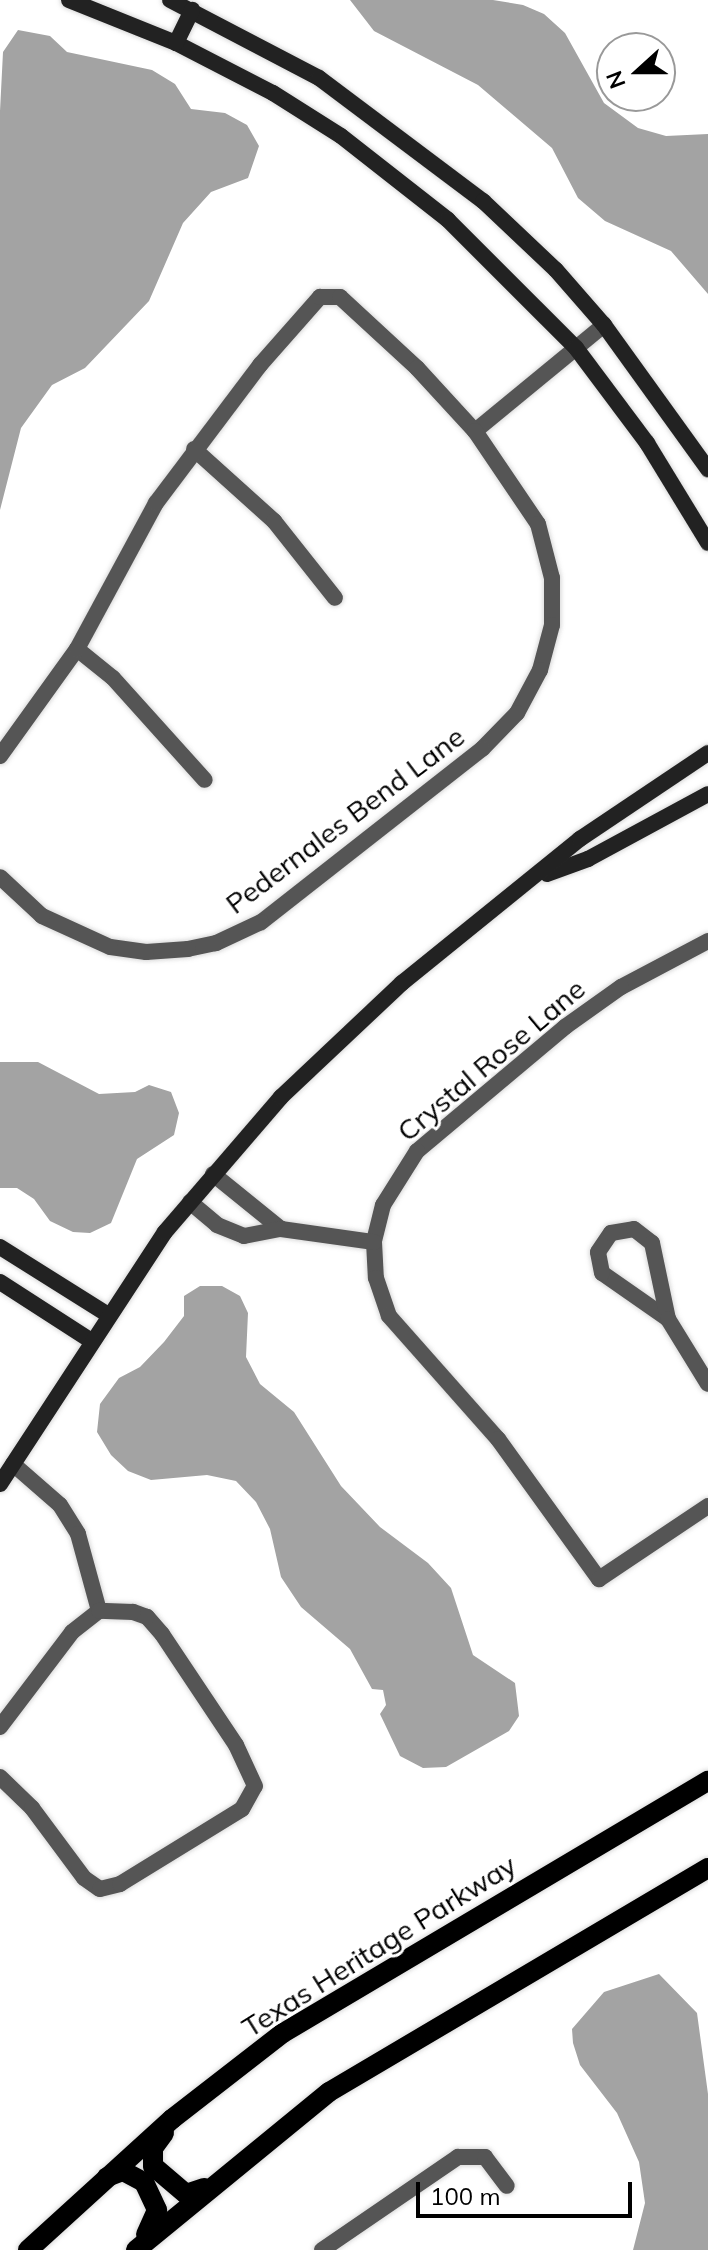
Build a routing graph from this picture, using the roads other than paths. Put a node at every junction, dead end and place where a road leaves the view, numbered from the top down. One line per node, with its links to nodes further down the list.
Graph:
1 (69, 0): 4 (main road)
2 (170, 0): 3 (main road)
3 (192, 10): 4 (main road); 5 (main road)
4 (176, 43): 6 (main road)
5 (604, 325): 6 (street); 9 (main road)
6 (576, 348): 7 (street); 10 (main road)
7 (475, 431): 8 (street); 17 (street, Pedernales Bend Lane)
8 (194, 449): 11 (street); 12 (street)
9 (708, 469)
10 (708, 543)
11 (335, 598)
12 (77, 649): 14 (street); 15 (street)
13 (708, 753): 18 (main road)
14 (0, 756)
15 (205, 780)
16 (708, 794): 18 (main road)
17 (0, 877)
18 (538, 877): 20 (main road)
19 (708, 941): 23 (street, Crystal Rose Lane)
20 (213, 1174): 21 (main road); 22 (street)
21 (190, 1202): 22 (street); 26 (main road)
22 (281, 1229): 23 (street)
23 (374, 1242): 32 (street, Crystal Rose Lane)
24 (0, 1247): 26 (main road)
25 (0, 1282): 28 (main road)
26 (107, 1314): 28 (main road)
27 (668, 1319): 27 (street); 29 (street)
28 (90, 1340): 30 (main road)
29 (708, 1384)
30 (13, 1464): 31 (main road); 33 (street)
31 (0, 1484)
32 (708, 1506)
33 (99, 1611): 34 (street); 35 (street)
34 (0, 1727)
35 (0, 1777)
36 (708, 1781): 38 (main road, Texas Heritage Parkway)
37 (708, 1868): 40 (main road)
38 (178, 2114): 39 (main road, Texas Heritage Parkway); 40 (main road)
39 (105, 2177): 42 (main road, Texas Heritage Parkway); 43 (main road)
40 (209, 2186): 43 (main road)
41 (507, 2186): 44 (street)
42 (28, 2250)
43 (134, 2250)
44 (322, 2250)

